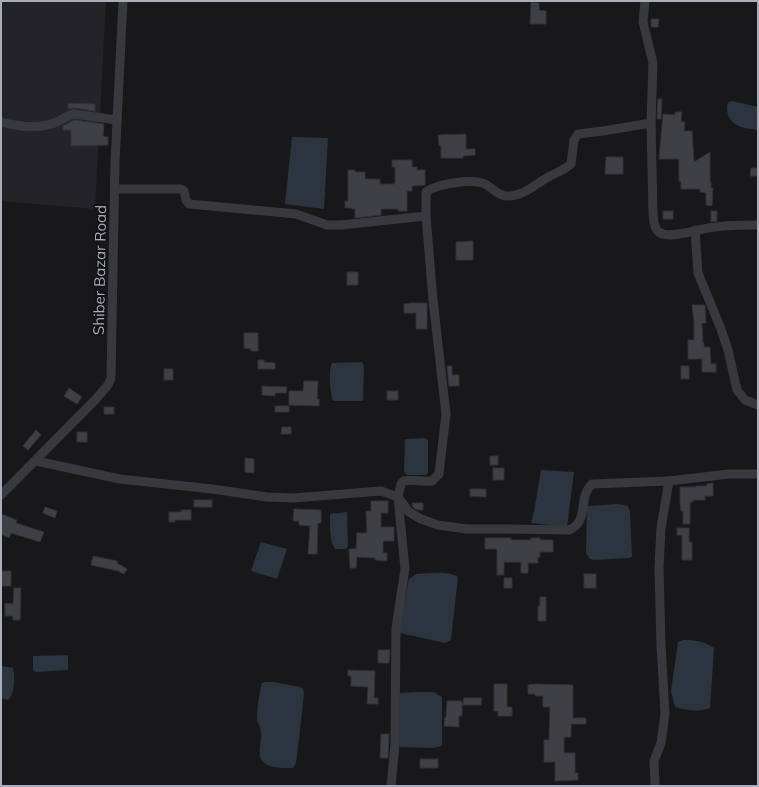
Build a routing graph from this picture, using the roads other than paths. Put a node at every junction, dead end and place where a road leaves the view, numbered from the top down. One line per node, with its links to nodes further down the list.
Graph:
1 (123, 1): 3 (street, Shiber Bazar Road)
2 (645, 1): 5 (street)
3 (117, 120): 4 (street); 6 (street, Shiber Bazar Road)
4 (1, 122)
5 (651, 123): 7 (street); 9 (street)
6 (115, 189): 7 (street); 11 (street, Shiber Bazar Road)
7 (426, 216): 15 (street)
8 (758, 225): 9 (street)
9 (695, 230): 10 (street)
10 (758, 404)
11 (36, 461): 14 (street, Shiber Bazar Road); 15 (street)
12 (758, 474): 13 (street)
13 (669, 481): 15 (street); 17 (street)
14 (1, 495)
15 (398, 497): 16 (street)
16 (392, 786)
17 (654, 786)

